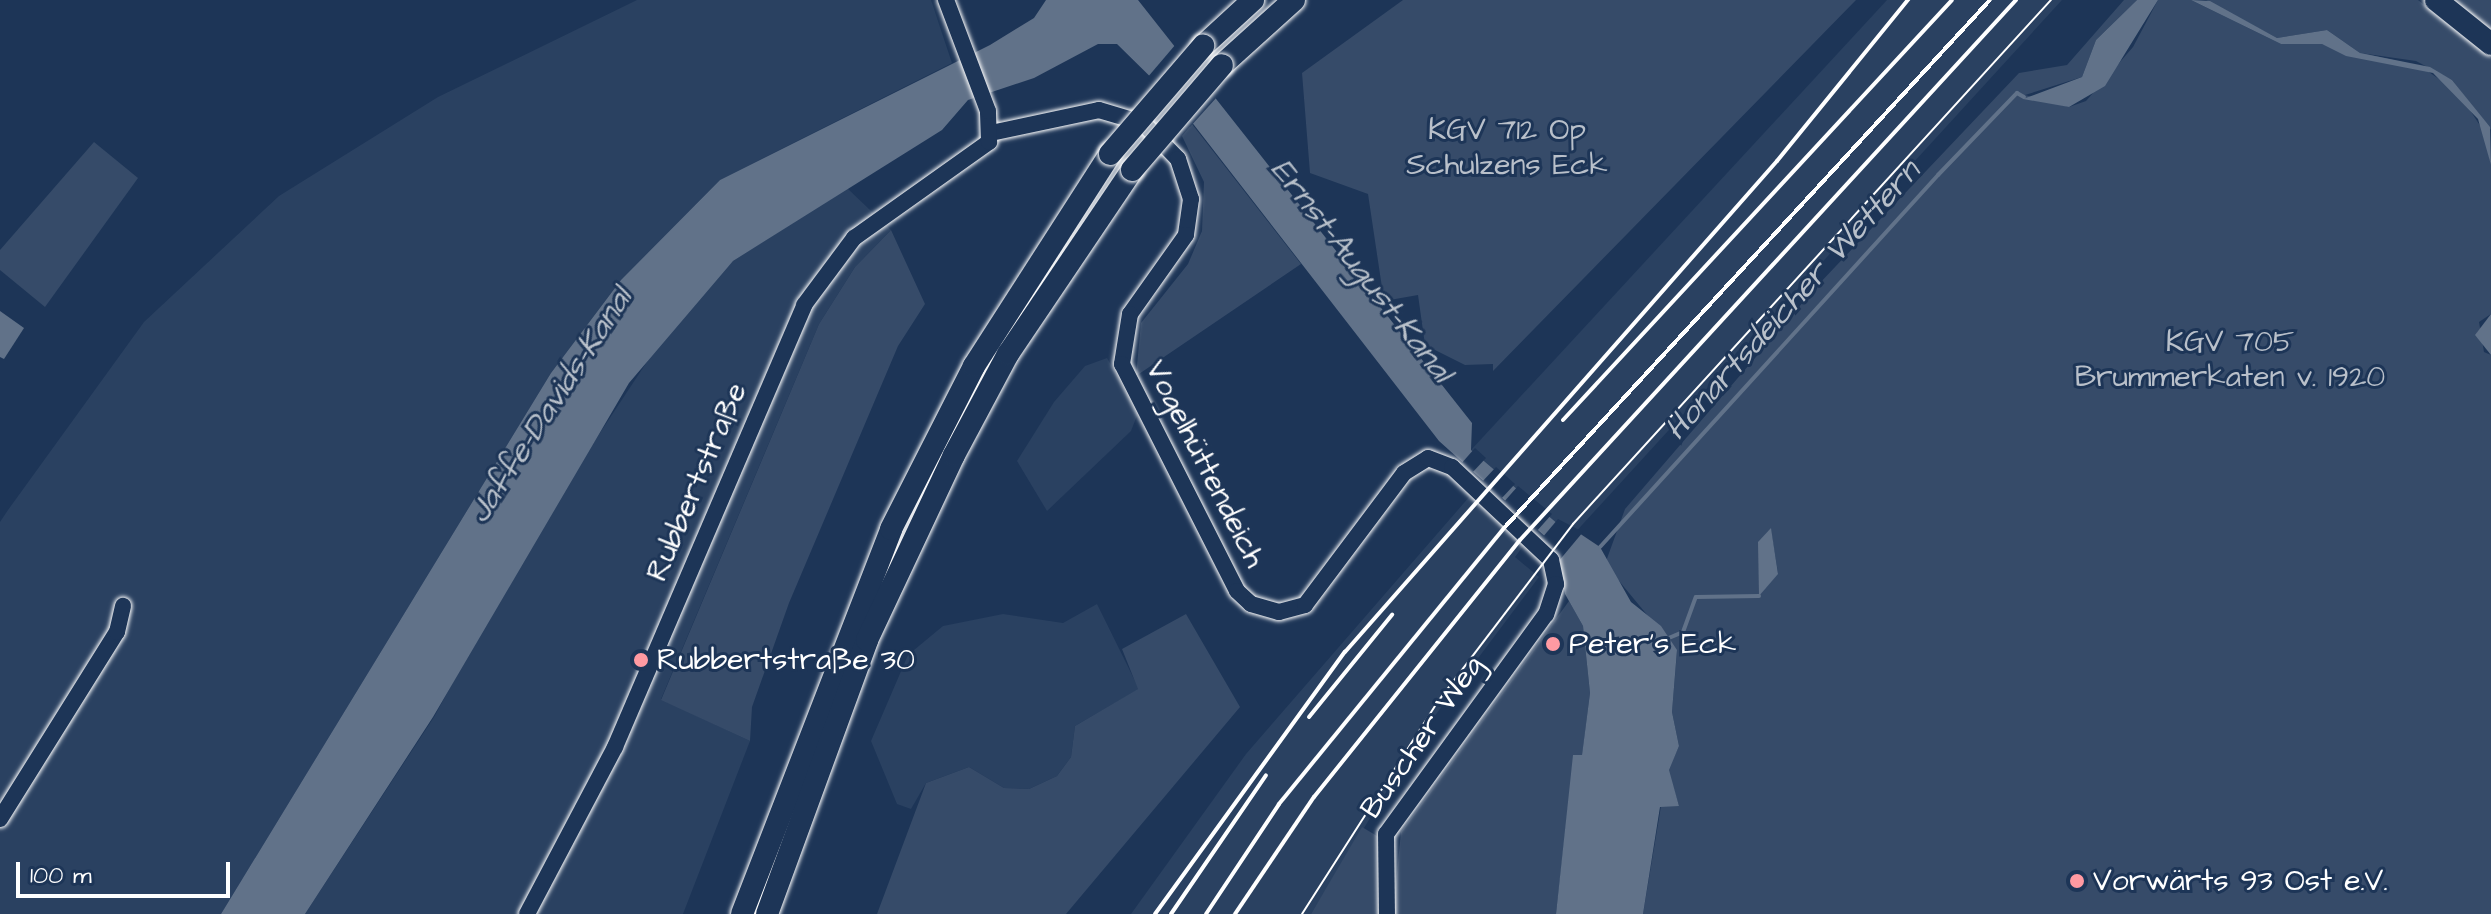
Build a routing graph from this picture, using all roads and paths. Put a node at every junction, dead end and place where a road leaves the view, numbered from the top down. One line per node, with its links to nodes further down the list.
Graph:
1 (946, 0): 6 (street)
2 (1253, 0): 11 (highway, bridge)
3 (1294, 0): 12 (highway, bridge)
4 (2436, 0): 5 (highway)
5 (2491, 44)
6 (991, 133): 8 (street, Vogelhüttendeich); 10 (street, Rubbertstraße)
7 (123, 606): 9 (street)
8 (1551, 606): 13 (street, Buscher Weg)
9 (0, 819)
10 (527, 914)
11 (742, 914)
12 (767, 914)
13 (1387, 914)

